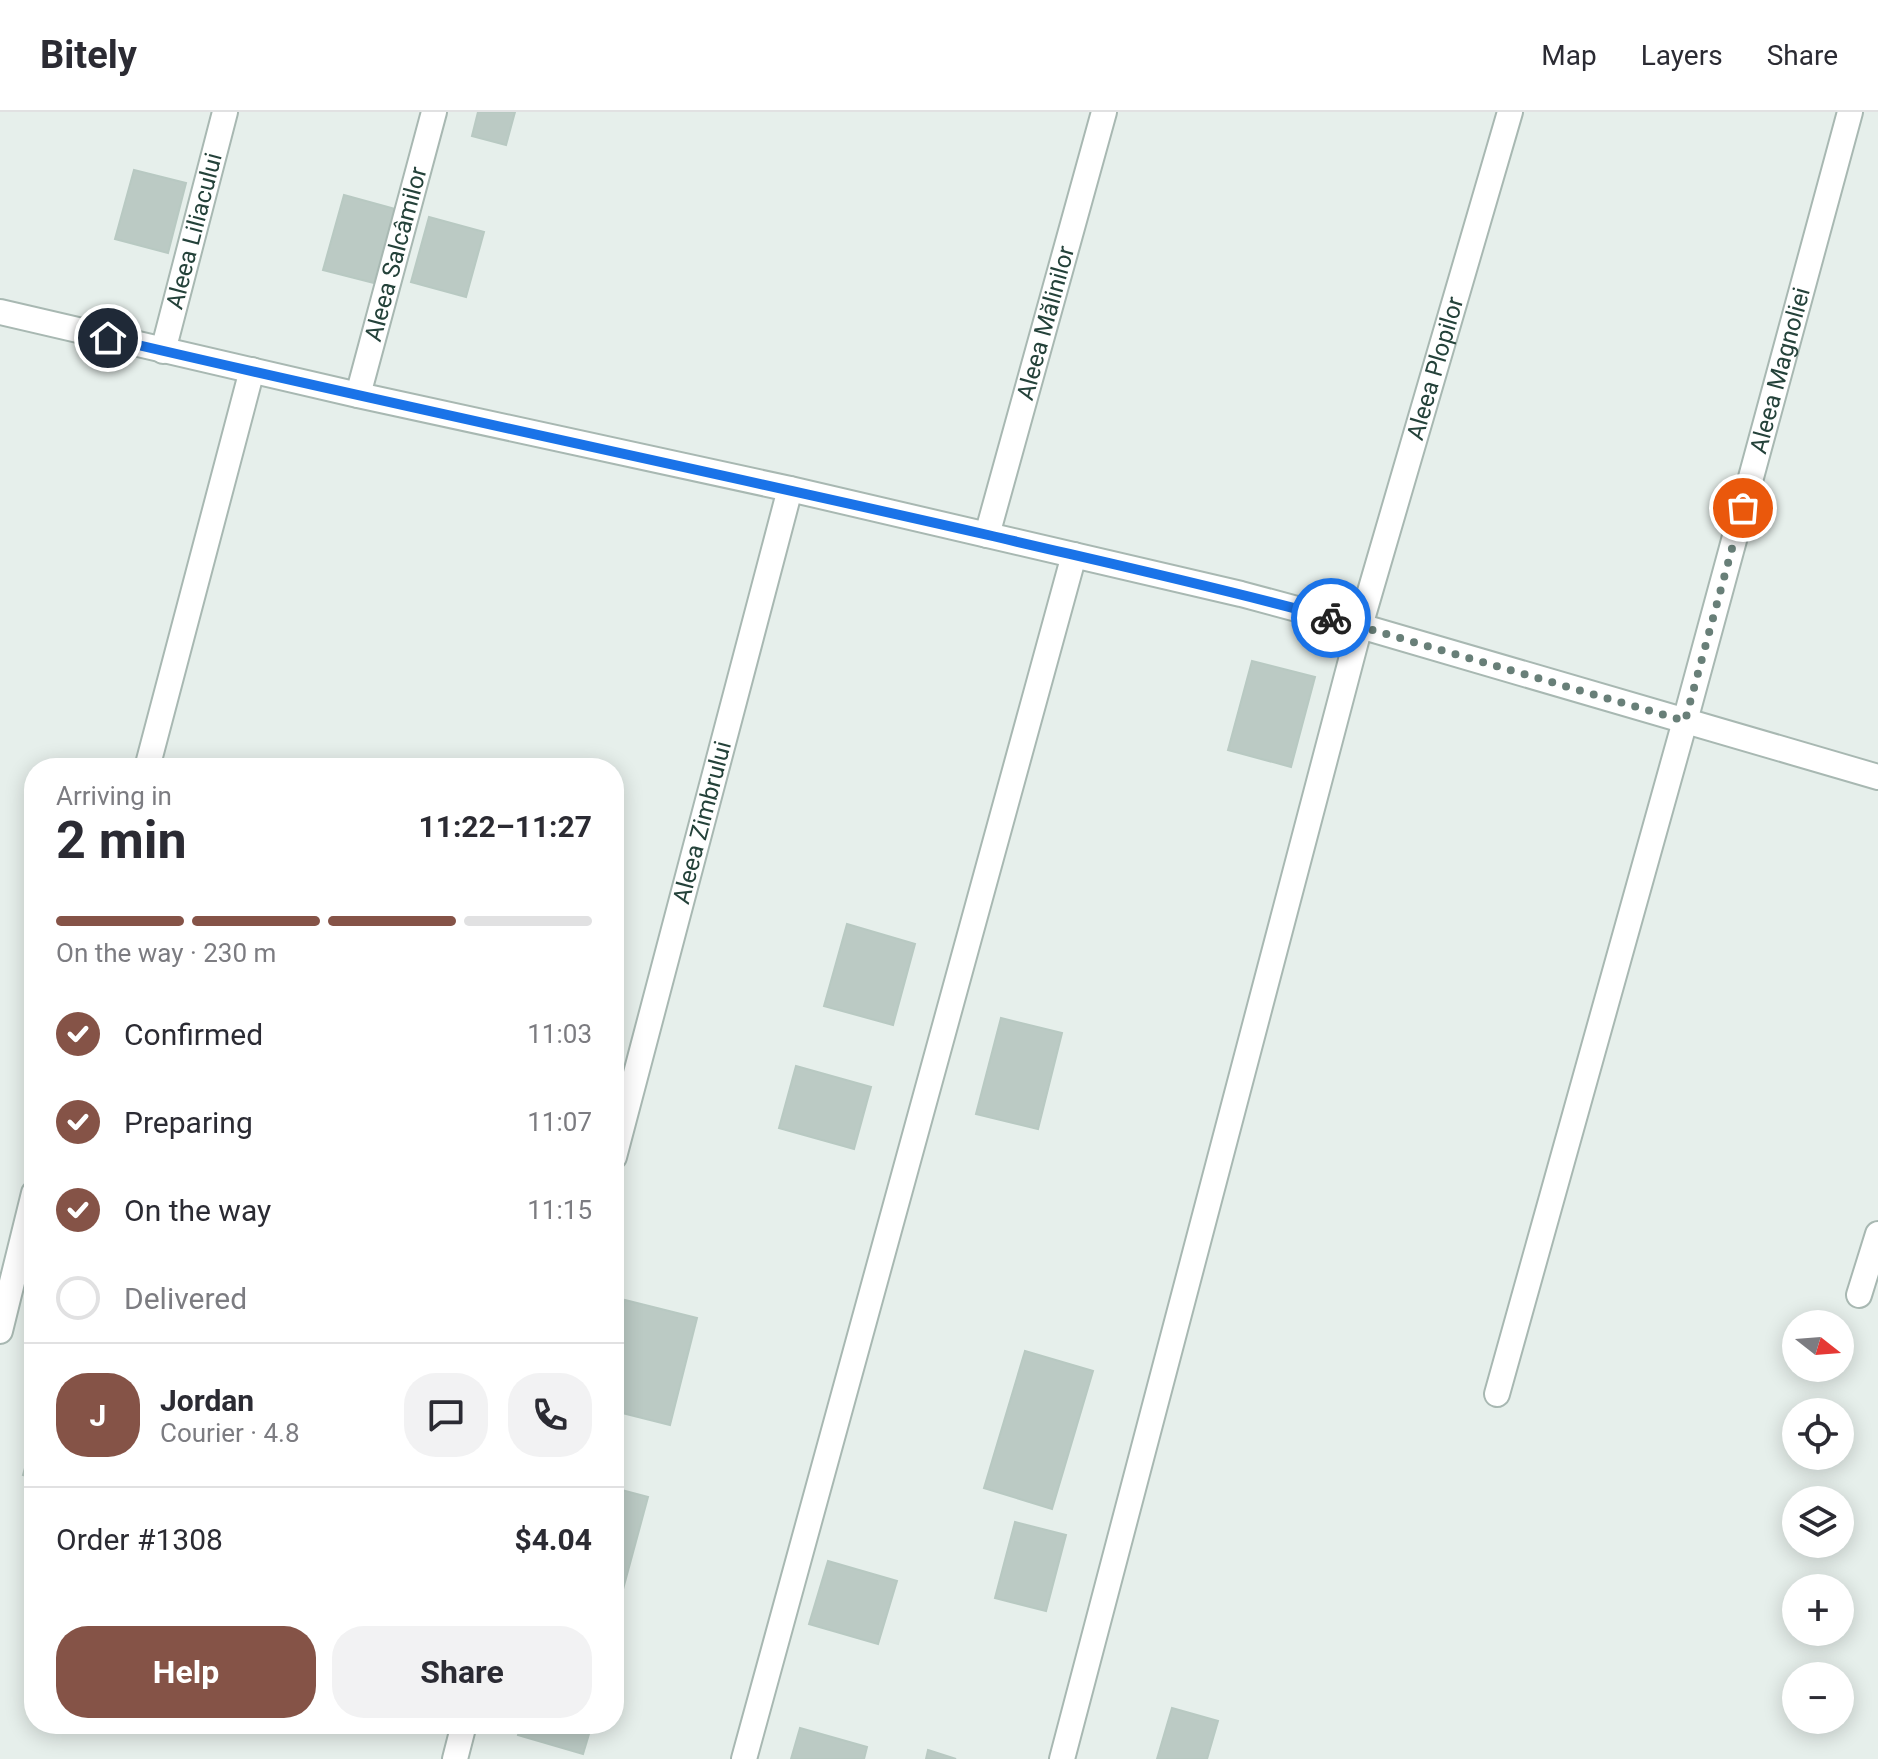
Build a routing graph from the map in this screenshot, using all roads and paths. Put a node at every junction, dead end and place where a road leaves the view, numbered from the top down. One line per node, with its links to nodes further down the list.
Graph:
1 (225, 112): 7 (street, Aleea Liliacului)
2 (434, 112): 9 (street, Aleea Salcâmilor)
3 (1104, 112): 11 (street, Aleea Mălinilor)
4 (1510, 112): 13 (street, Aleea Plopilor)
5 (1850, 112): 14 (street, Aleea Magnoliei)
6 (0, 312): 7 (street)
7 (163, 351): 8 (street)
8 (252, 370): 9 (street); 15 (street)
9 (358, 395): 10 (street)
10 (790, 489): 11 (street); 17 (street, Aleea Zimbrului)
11 (987, 535): 12 (street)
12 (1074, 555): 13 (street); 25 (street)
13 (1360, 626): 14 (street); 26 (street, Aleea Plopilor)
14 (1685, 721): 16 (street); 22 (street, Aleea Magnoliei)
15 (150, 758)
16 (1878, 777)
17 (624, 1119)
18 (24, 1234): 21 (street)
19 (1878, 1234): 20 (street)
20 (1859, 1295)
21 (0, 1331)
22 (1497, 1394)
23 (461, 1734): 24 (street)
24 (455, 1759)
25 (744, 1759)
26 (1062, 1759)

